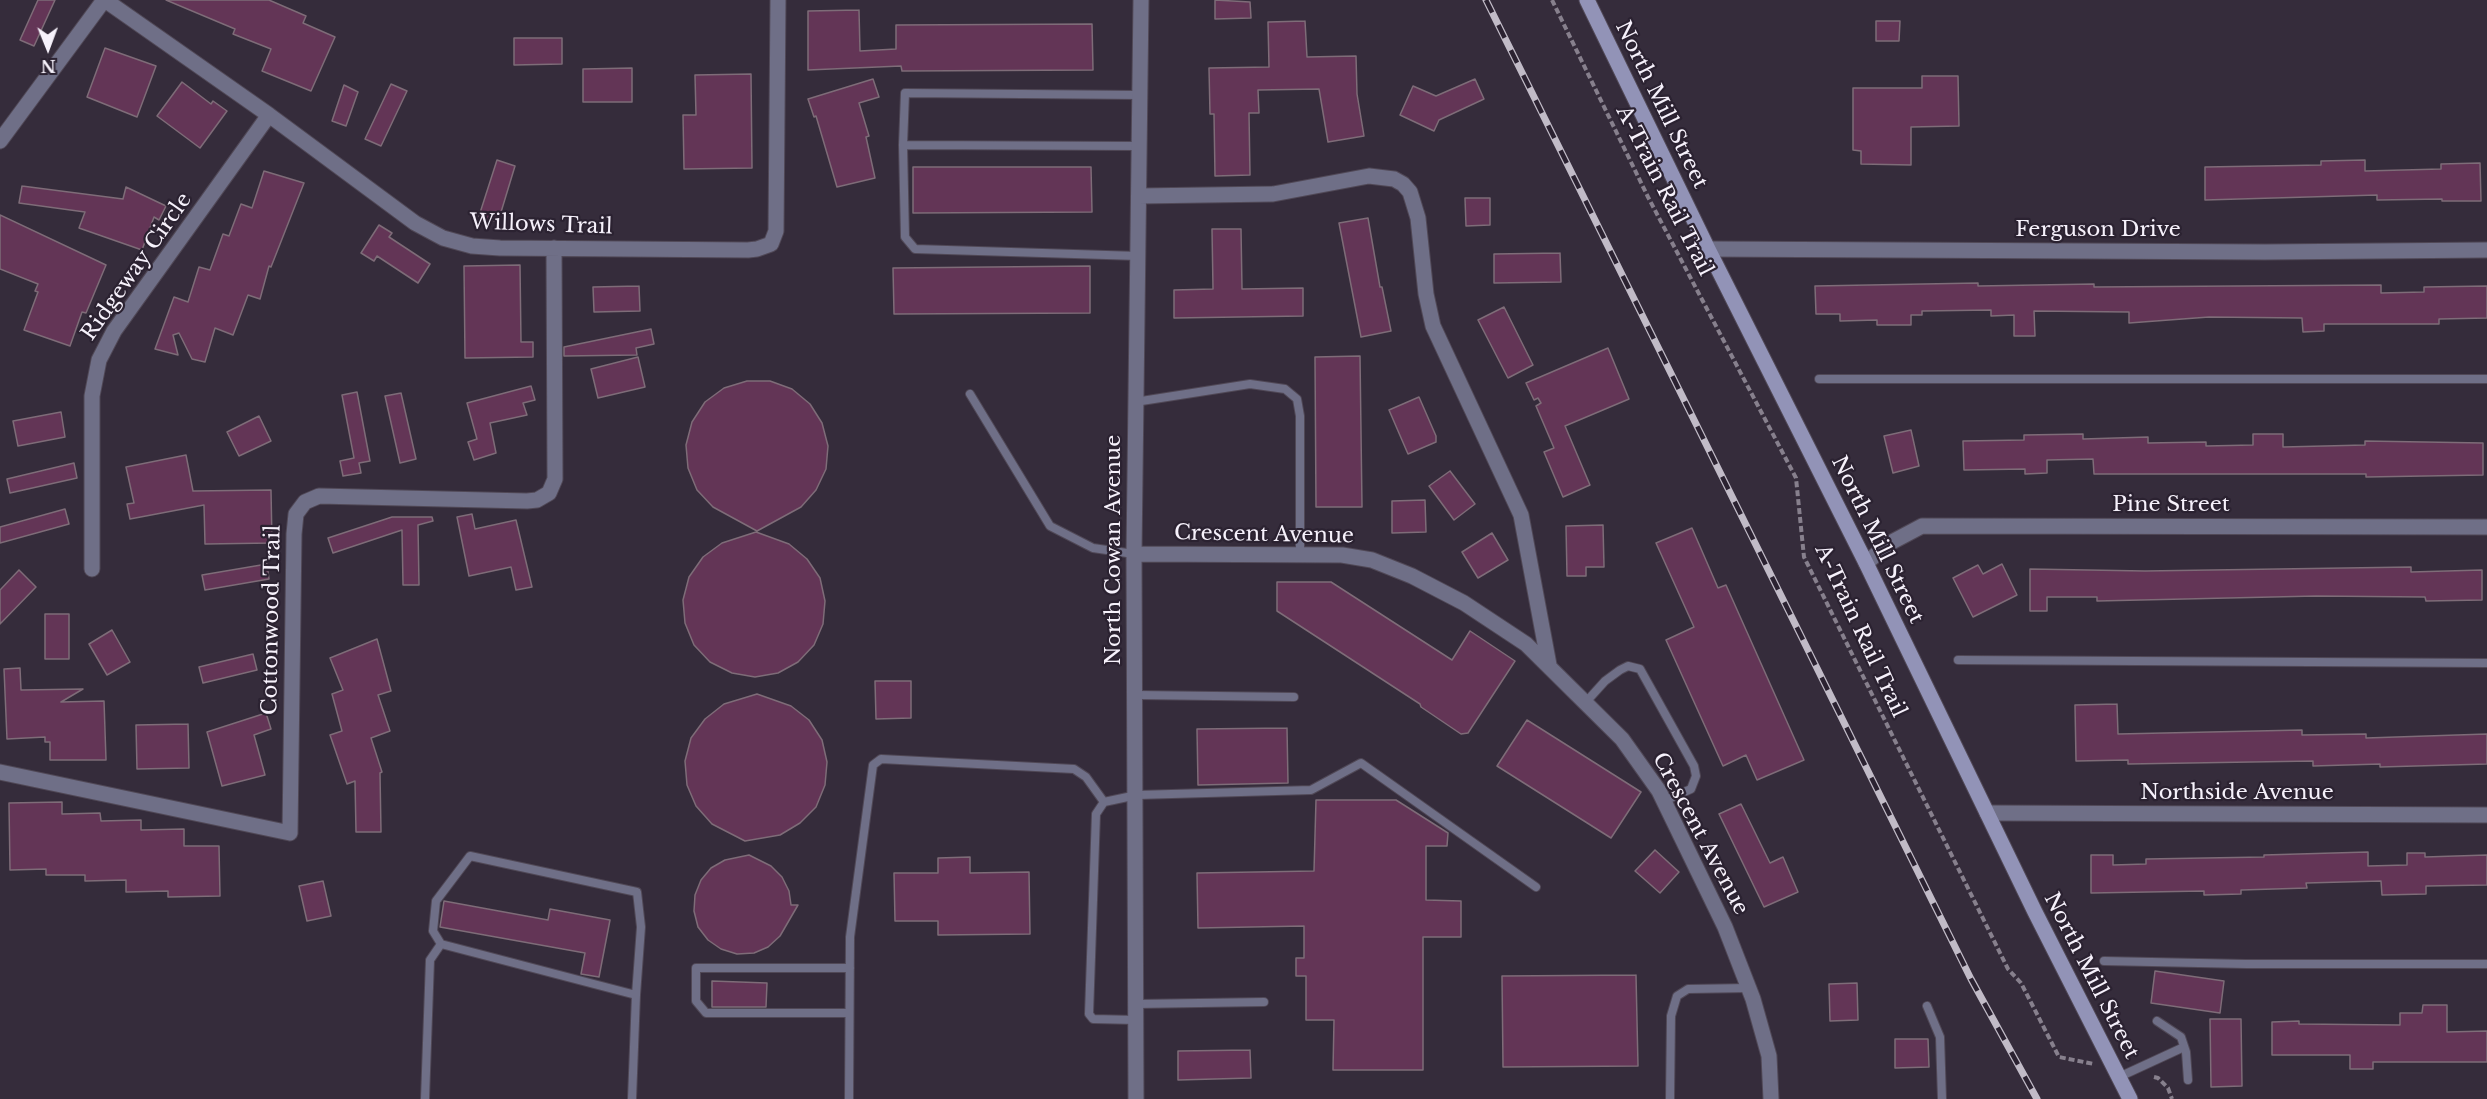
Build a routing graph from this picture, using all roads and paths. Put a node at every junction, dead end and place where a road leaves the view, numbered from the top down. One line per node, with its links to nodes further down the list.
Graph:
1 (104, 0): 7 (street, Willows Trail); 8 (street)
2 (778, 0): 12 (street, Willows Trail)
3 (1142, 0): 6 (street, North Cowan Avenue)
4 (1552, 0): 51 (path, A-Train Rail Trail)
5 (1587, 0): 13 (main road, North Mill Street)
6 (1140, 95): 9 (lane); 10 (street, North Cowan Avenue)
7 (269, 115): 12 (street, Willows Trail); 24 (street, Ridgeway Circle)
8 (0, 141)
9 (903, 145): 10 (lane); 15 (lane)
10 (1139, 146): 11 (street, North Cowan Avenue)
11 (1139, 196): 15 (street, North Cowan Avenue); 27 (street)
12 (554, 248): 31 (street, Cottonwood Trail)
13 (1708, 249): 14 (street, Ferguson Drive); 23 (main road, North Mill Street)
14 (2487, 250)
15 (1137, 256): 19 (street, North Cowan Avenue)
16 (1819, 379): 17 (lane)
17 (2487, 379)
18 (970, 394): 21 (lane)
19 (1135, 402): 21 (street, North Cowan Avenue); 22 (lane)
20 (2487, 527): 23 (street, Pine Street)
21 (1134, 554): 22 (street, Crescent Avenue); 28 (street, North Cowan Avenue)
22 (1300, 555): 27 (street, Crescent Avenue)
23 (1866, 563): 35 (main road, North Mill Street)
24 (92, 569)
25 (1958, 660): 26 (lane)
26 (2487, 663)
27 (1549, 665): 30 (street, Crescent Avenue)
28 (1136, 695): 29 (lane); 32 (street, North Cowan Avenue)
29 (1294, 697)
30 (1586, 702): 33 (street, Crescent Avenue); 33 (lane)
31 (0, 772)
32 (1137, 795): 34 (lane); 37 (lane); 45 (street, North Cowan Avenue)
33 (1664, 801): 42 (street, Crescent Avenue)
34 (1104, 802): 41 (lane); 48 (lane)
35 (1987, 813): 36 (street, Northside Avenue); 51 (main road, North Mill Street)
36 (2487, 815)
37 (1536, 887)
38 (441, 945): 43 (lane); 43 (lane); 53 (lane)
39 (2104, 961): 40 (lane)
40 (2487, 964)
41 (849, 968): 47 (lane); 47 (lane)
42 (1749, 988): 57 (lane); 58 (street, Crescent Avenue)
43 (636, 995): 54 (lane)
44 (1264, 1002): 45 (lane)
45 (1135, 1004): 48 (street, North Cowan Avenue)
46 (1927, 1006): 59 (lane)
47 (849, 1013): 55 (lane)
48 (1136, 1020): 56 (street, North Cowan Avenue)
49 (2157, 1021): 50 (lane)
50 (2184, 1047): 51 (lane); 52 (lane)
51 (2121, 1073): 60 (main road, North Mill Street); 61 (path, A-Train Rail Trail)
52 (2188, 1080)
53 (425, 1099)
54 (632, 1099)
55 (849, 1099)
56 (1136, 1099)
57 (1670, 1099)
58 (1771, 1099)
59 (1942, 1099)
60 (2130, 1099)
61 (2172, 1099)

